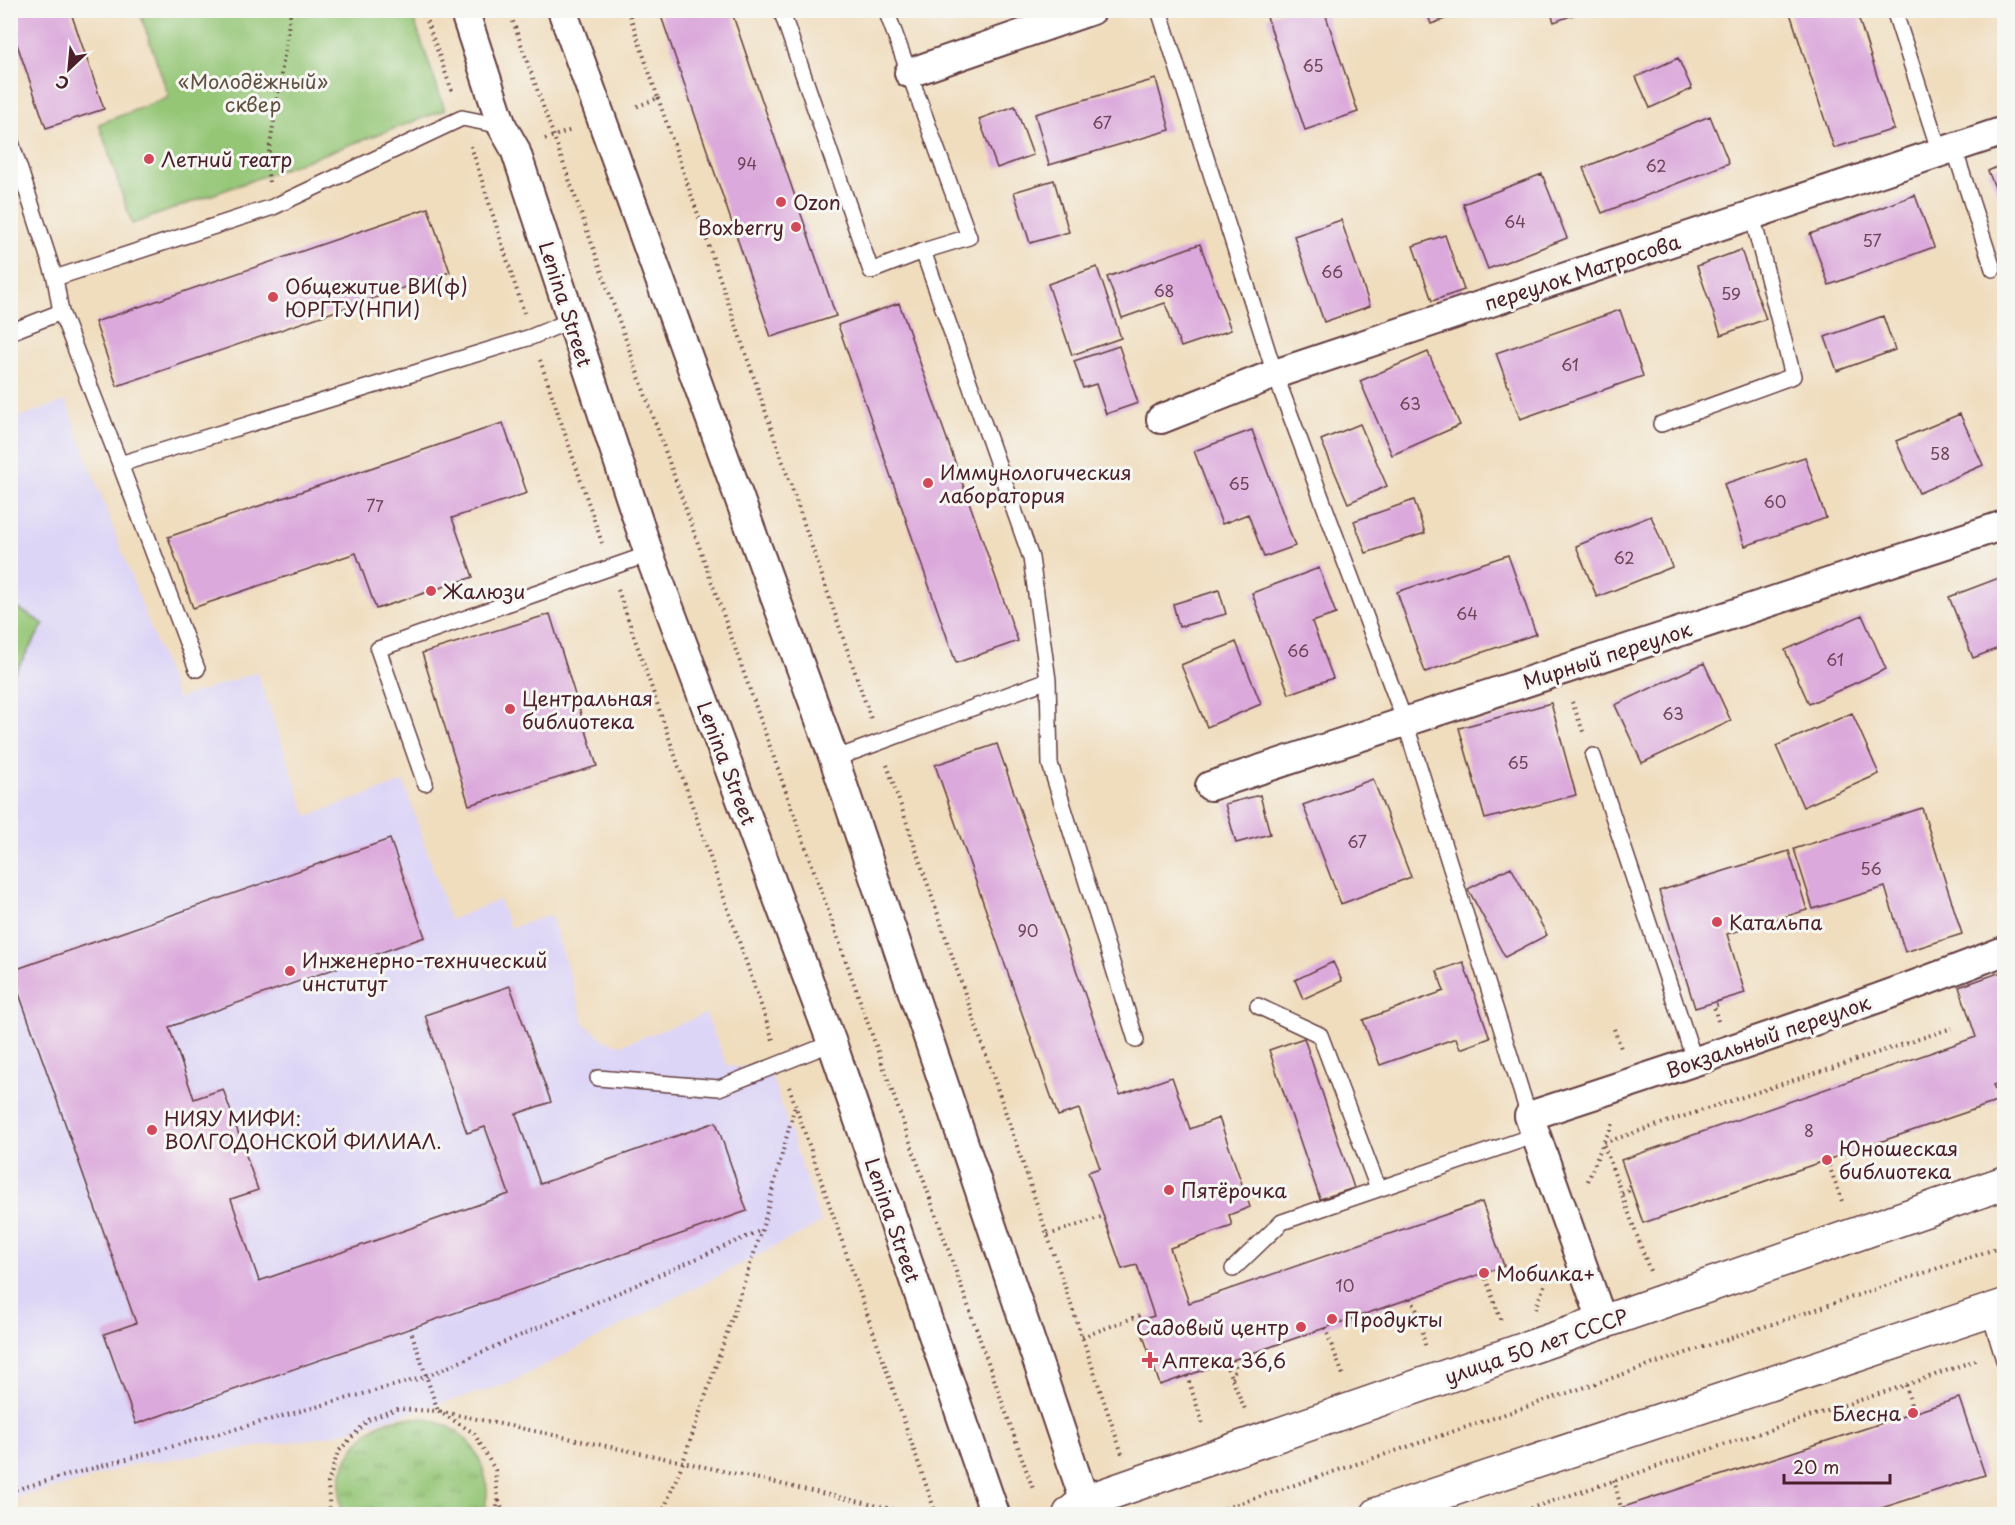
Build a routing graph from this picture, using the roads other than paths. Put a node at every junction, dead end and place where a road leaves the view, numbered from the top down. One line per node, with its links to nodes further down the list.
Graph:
1 (464, 10): 9 (street, Lenina Street)
2 (562, 10): 30 (street)
3 (781, 10): 14 (lane)
4 (886, 10): 8 (lane)
5 (1092, 10): 8 (street)
6 (1160, 10): 20 (lane)
7 (1894, 10): 12 (lane)
8 (909, 73): 14 (lane)
9 (502, 126): 16 (lane); 18 (street, Lenina Street)
10 (2004, 131): 12 (street, переулок Матросова)
11 (10, 139): 16 (lane)
12 (1947, 150): 13 (street, переулок Матросова); 15 (lane)
13 (1752, 215): 20 (street, переулок Матросова); 22 (lane)
14 (923, 251): 27 (lane)
15 (1993, 269)
16 (55, 278): 17 (lane)
17 (61, 312): 19 (lane); 23 (lane)
18 (572, 320): 23 (lane); 25 (street, Lenina Street)
19 (10, 332)
20 (1275, 374): 21 (street, переулок Матросова); 28 (lane)
21 (1161, 419)
22 (1661, 424)
23 (120, 464): 26 (lane)
24 (2004, 525): 28 (street, Мирный переулок)
25 (649, 554): 31 (lane); 36 (street, Lenina Street)
26 (197, 669)
27 (1048, 680): 30 (lane); 35 (lane)
28 (1405, 722): 32 (street, Мирный переулок); 39 (lane)
29 (1593, 756): 37 (lane)
30 (834, 759): 46 (street)
31 (425, 783)
32 (1210, 786)
33 (2004, 951): 37 (street, Вокзальный переулок)
34 (1258, 1006): 41 (lane)
35 (1136, 1040)
36 (832, 1043): 38 (lane); 47 (street, Lenina Street)
37 (1695, 1062): 39 (street, Вокзальный переулок)
38 (598, 1078)
39 (1533, 1126): 41 (lane); 44 (street)
40 (2004, 1183): 44 (street, улица 50 лет СССР)
41 (1378, 1188): 42 (lane)
42 (1233, 1269)
43 (1997, 1308): 45 (lane); 48 (street)
44 (1603, 1323): 46 (street, улица 50 лет СССР)
45 (2003, 1355)
46 (1081, 1510)
47 (995, 1515)
48 (1378, 1515)

